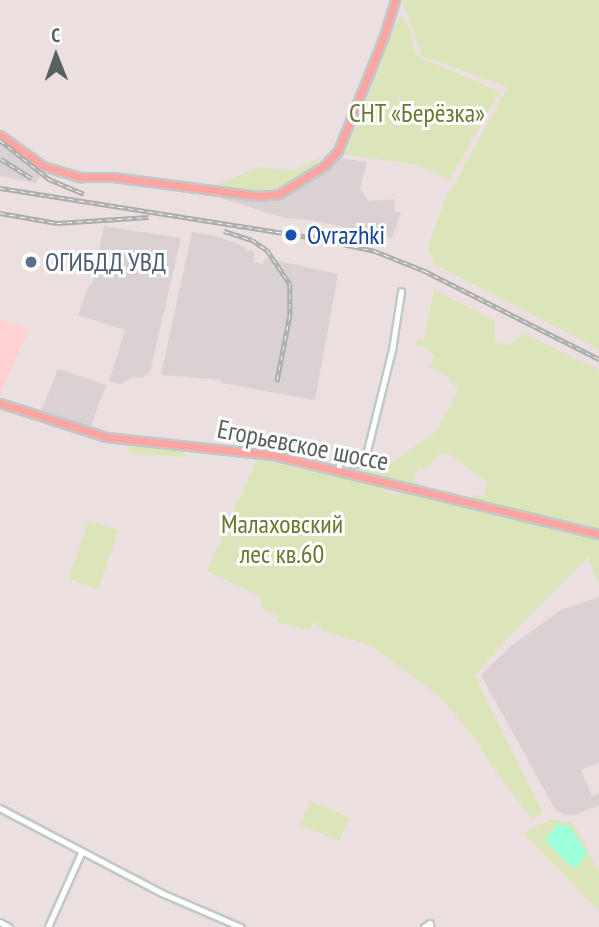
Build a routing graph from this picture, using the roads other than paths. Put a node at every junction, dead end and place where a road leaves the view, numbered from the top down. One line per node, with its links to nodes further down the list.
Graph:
1 (395, 0): 2 (main road)
2 (0, 135)
3 (401, 292): 5 (street)
4 (0, 403): 5 (main road, Егорьевское шоссе)
5 (338, 471): 6 (main road, Егорьевское шоссе)
6 (599, 534)
7 (0, 808): 8 (street)
8 (82, 851): 12 (street); 13 (street)
9 (0, 922): 11 (street)
10 (431, 925): 14 (street)
11 (9, 927)
12 (48, 927)
13 (241, 927)
14 (424, 927)

